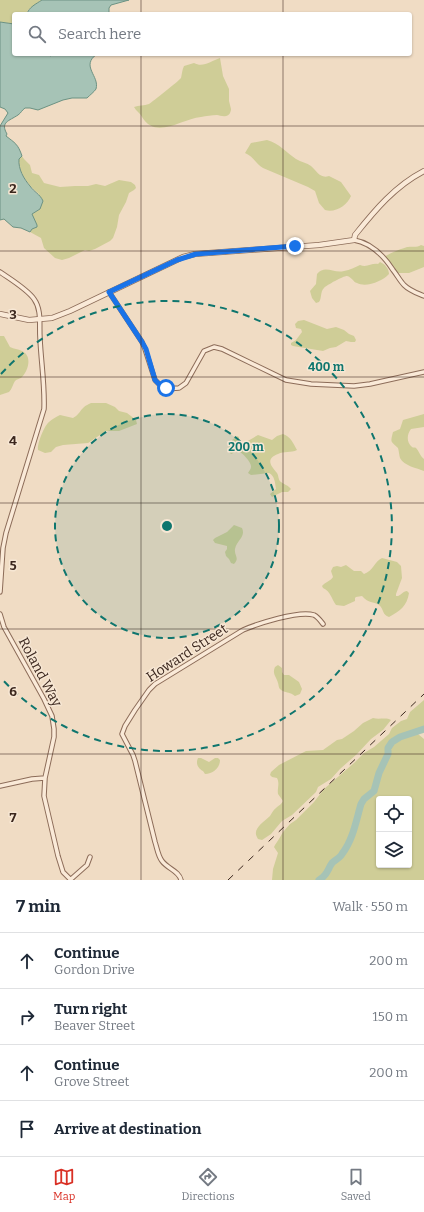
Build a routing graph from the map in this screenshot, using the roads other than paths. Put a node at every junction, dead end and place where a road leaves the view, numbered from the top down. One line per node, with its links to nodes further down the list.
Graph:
1 (424, 171): 2 (street)
2 (354, 240): 4 (street); 5 (street)
3 (0, 272): 7 (street)
4 (109, 292): 7 (street); 8 (street)
5 (424, 296)
6 (0, 314): 7 (street)
7 (40, 320): 9 (street)
8 (424, 372)
9 (0, 592)
10 (0, 614): 12 (street, Roland Way)
11 (323, 624): 16 (street, Howard Street)
12 (45, 778): 13 (street); 15 (street, Roland Way)
13 (0, 786)
14 (90, 857): 15 (street)
15 (70, 880)
16 (181, 880)

